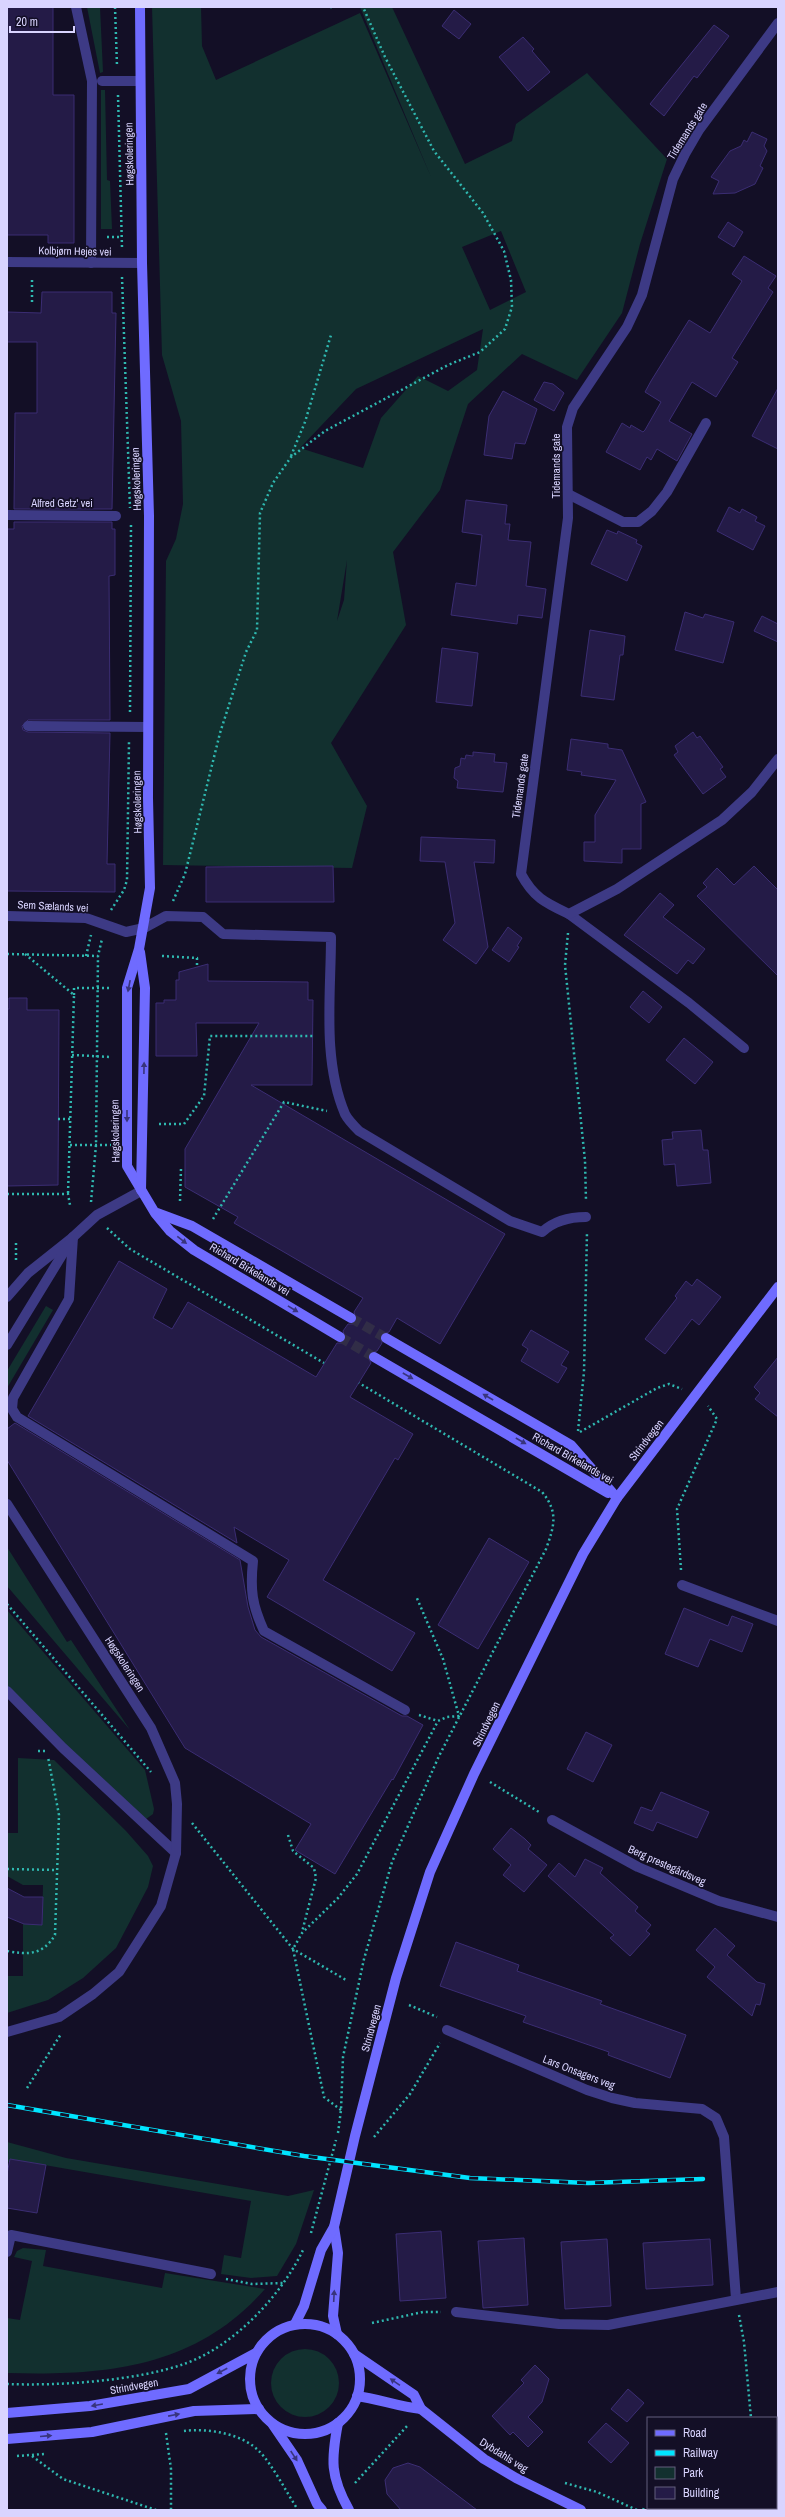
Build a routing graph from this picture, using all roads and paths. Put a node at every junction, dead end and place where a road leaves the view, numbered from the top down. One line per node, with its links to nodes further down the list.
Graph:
1 (76, 7): 12 (street)
2 (115, 7): 6 (path)
3 (140, 7): 8 (street, Høgskoleringen)
4 (363, 7): 18 (path)
5 (778, 23): 19 (street, Tidemands gate)
6 (117, 80): 7 (street); 8 (street); 9 (path)
7 (102, 81)
8 (140, 81): 13 (street, Høgskoleringen)
9 (122, 238)
10 (7, 262): 11 (street, Kolbjørn Hejes vei)
11 (33, 262): 12 (street, Kolbjørn Hejes vei); 15 (path)
12 (91, 263): 13 (street, Kolbjørn Hejes vei)
13 (142, 263): 24 (street, Høgskoleringen)
14 (122, 277): 23 (path)
15 (32, 302)
16 (331, 335): 18 (path)
17 (706, 423): 19 (street)
18 (291, 457): 29 (path)
19 (568, 494): 27 (street, Tidemands gate)
20 (7, 515): 21 (street, Alfred Getz' vei)
21 (116, 516)
22 (28, 726): 23 (street)
23 (130, 727): 24 (street); 26 (path)
24 (148, 727): 30 (street, Høgskoleringen)
25 (778, 760): 27 (street)
26 (111, 911)
27 (570, 914): 44 (street, Tidemands gate); 63 (path)
28 (7, 916): 30 (street, Sem Sælands vei)
29 (166, 916): 30 (street, Sem Sælands vei); 48 (street)
30 (144, 928): 33 (street, Høgskoleringen)
31 (92, 933): 36 (path)
32 (103, 934): 37 (path)
33 (139, 948): 56 (street, Høgskoleringen, one-way to 33); 56 (street, Høgskoleringen, one-way to 56)
34 (7, 954): 35 (path)
35 (25, 954): 36 (path); 42 (path)
36 (86, 956): 37 (path)
37 (98, 956): 40 (path)
38 (162, 956): 39 (path)
39 (197, 967)
40 (98, 988): 41 (path); 42 (path); 46 (path)
41 (118, 988)
42 (74, 996): 45 (path)
43 (299, 1036): 51 (path)
44 (744, 1048)
45 (72, 1055): 46 (path); 50 (path)
46 (96, 1056): 47 (path); 52 (path)
47 (117, 1057)
48 (346, 1115): 63 (street); 64 (path)
49 (58, 1118): 50 (path)
50 (70, 1119): 53 (path)
51 (156, 1124)
52 (96, 1144): 53 (path); 54 (path); 59 (path)
53 (70, 1145): 58 (path)
54 (116, 1145)
55 (181, 1168): 60 (path)
56 (141, 1190): 62 (street, Richard Birkelands vei); 66 (street)
57 (7, 1194): 58 (path)
58 (68, 1194): 61 (path)
59 (90, 1200)
60 (180, 1201)
61 (70, 1205)
62 (155, 1213): 71 (street, Richard Birkelands vei); 72 (street, Richard Birkelands vei, one-way to 72)
63 (586, 1217): 78 (path)
64 (212, 1222)
65 (111, 1233): 76 (path)
66 (73, 1236): 70 (street); 74 (street); 87 (street)
67 (16, 1243): 68 (path)
68 (16, 1264)
69 (778, 1287): 80 (street, Strindvegen)
70 (7, 1297)
71 (351, 1318)
72 (340, 1337)
73 (386, 1338): 80 (street, Richard Birkelands vei, one-way to 73)
74 (7, 1345)
75 (374, 1357): 80 (street, Richard Birkelands vei, one-way to 80)
76 (324, 1363)
77 (359, 1383): 88 (path)
78 (683, 1389)
79 (708, 1406): 82 (path)
80 (617, 1498): 110 (street, Strindvegen)
81 (7, 1504): 95 (street, Høgskoleringen)
82 (682, 1585): 85 (street)
83 (416, 1596): 88 (path)
84 (7, 1604): 90 (path)
85 (778, 1621)
86 (7, 1691): 89 (street)
87 (405, 1710)
88 (459, 1716): 99 (path); 108 (path)
89 (63, 1748): 95 (street); 97 (path)
90 (152, 1773)
91 (490, 1782): 92 (path)
92 (552, 1820): 98 (street, Berg prestegårdsveg)
93 (191, 1821): 100 (path)
94 (288, 1835): 99 (path)
95 (176, 1853): 104 (street, Høgskoleringen)
96 (7, 1869): 97 (path)
97 (57, 1870): 101 (path)
98 (778, 1917)
99 (302, 1933): 100 (path)
100 (293, 1948): 102 (path); 108 (path)
101 (7, 1951)
102 (346, 1980)
103 (408, 2005): 105 (path)
104 (59, 2017): 106 (street, Høgskoleringen); 107 (path)
105 (446, 2030): 109 (path); 117 (street, Lars Onsagers veg)
106 (7, 2032)
107 (28, 2088)
108 (341, 2110): 111 (path)
109 (374, 2137)
110 (334, 2227): 120 (street, Strindvegen); 121 (street, Strindvegen, one-way to 110)
111 (308, 2240)
112 (305, 2246): 115 (path)
113 (7, 2252): 114 (street)
114 (211, 2274): 115 (path)
115 (283, 2283): 124 (path)
116 (778, 2292): 117 (street)
117 (736, 2299): 118 (street); 129 (path)
118 (456, 2312): 119 (path)
119 (372, 2323)
120 (295, 2324): 121 (street); 122 (street)
121 (337, 2334): 123 (street)
122 (256, 2353): 127 (street); 128 (street, Strindvegen, one-way to 128)
123 (354, 2354): 125 (street); 126 (street, Dybdahls veg, one-way to 123)
124 (7, 2384)
125 (358, 2396): 126 (street); 131 (street)
126 (421, 2409): 143 (street, Dybdahls veg)
127 (259, 2410): 130 (street); 135 (street, one-way to 127)
128 (7, 2413)
129 (751, 2417)
130 (272, 2423): 131 (street); 141 (street, one-way to 141)
131 (338, 2423): 142 (street)
132 (408, 2425): 137 (path)
133 (198, 2430): 140 (path)
134 (166, 2433): 139 (path)
135 (7, 2438)
136 (32, 2456): 138 (path)
137 (355, 2483)
138 (156, 2510)
139 (171, 2510)
140 (298, 2510)
141 (322, 2510)
142 (348, 2510)
143 (581, 2510)

